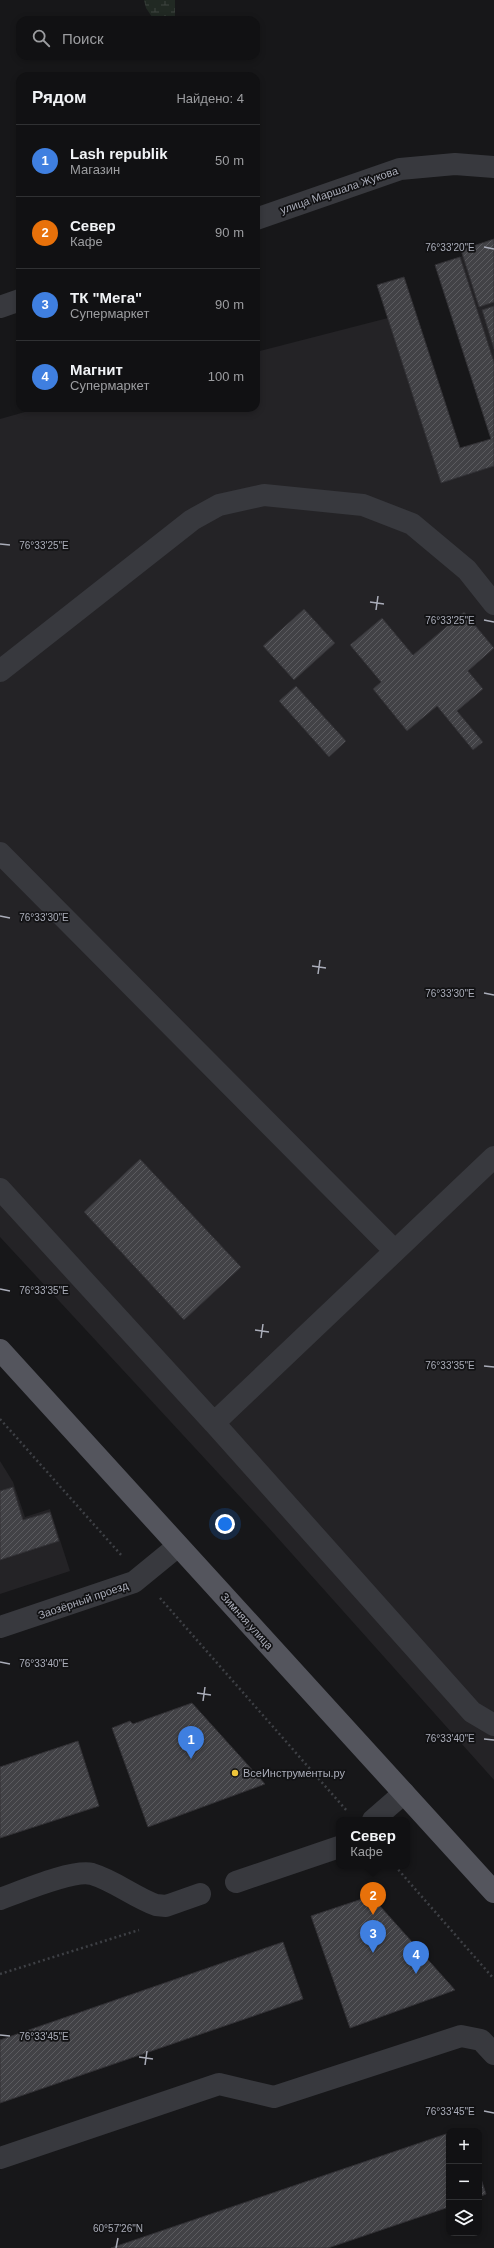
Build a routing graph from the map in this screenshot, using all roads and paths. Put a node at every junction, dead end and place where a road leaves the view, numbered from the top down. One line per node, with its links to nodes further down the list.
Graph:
1 (494, 167): 2 (street, улица Маршала Жукова)
2 (260, 218)
3 (16, 301): 4 (street)
4 (0, 307)
5 (494, 604): 6 (street)
6 (0, 671)
7 (0, 853): 10 (street)
8 (494, 1156): 10 (street)
9 (0, 1189): 13 (street)
10 (395, 1251): 13 (street)
11 (0, 1350): 14 (main road, Зимняя улица)
12 (0, 1419): 15 (path)
13 (214, 1423): 17 (street)
14 (178, 1546): 15 (street, Заозёрный проезд); 18 (main road, Зимняя улица)
15 (142, 1578): 16 (street, Заозёрный проезд); 19 (path)
16 (0, 1627)
17 (494, 1725)
18 (404, 1793): 20 (street); 24 (main road, Зимняя улица)
19 (350, 1814)
20 (376, 1817)
21 (336, 1848): 23 (street)
22 (398, 1869): 29 (path)
23 (236, 1882)
24 (492, 1885)
25 (200, 1894): 26 (street)
26 (0, 1899)
27 (145, 1928): 28 (path)
28 (0, 1974)
29 (494, 1979)
30 (494, 2054): 31 (street)
31 (0, 2158)

